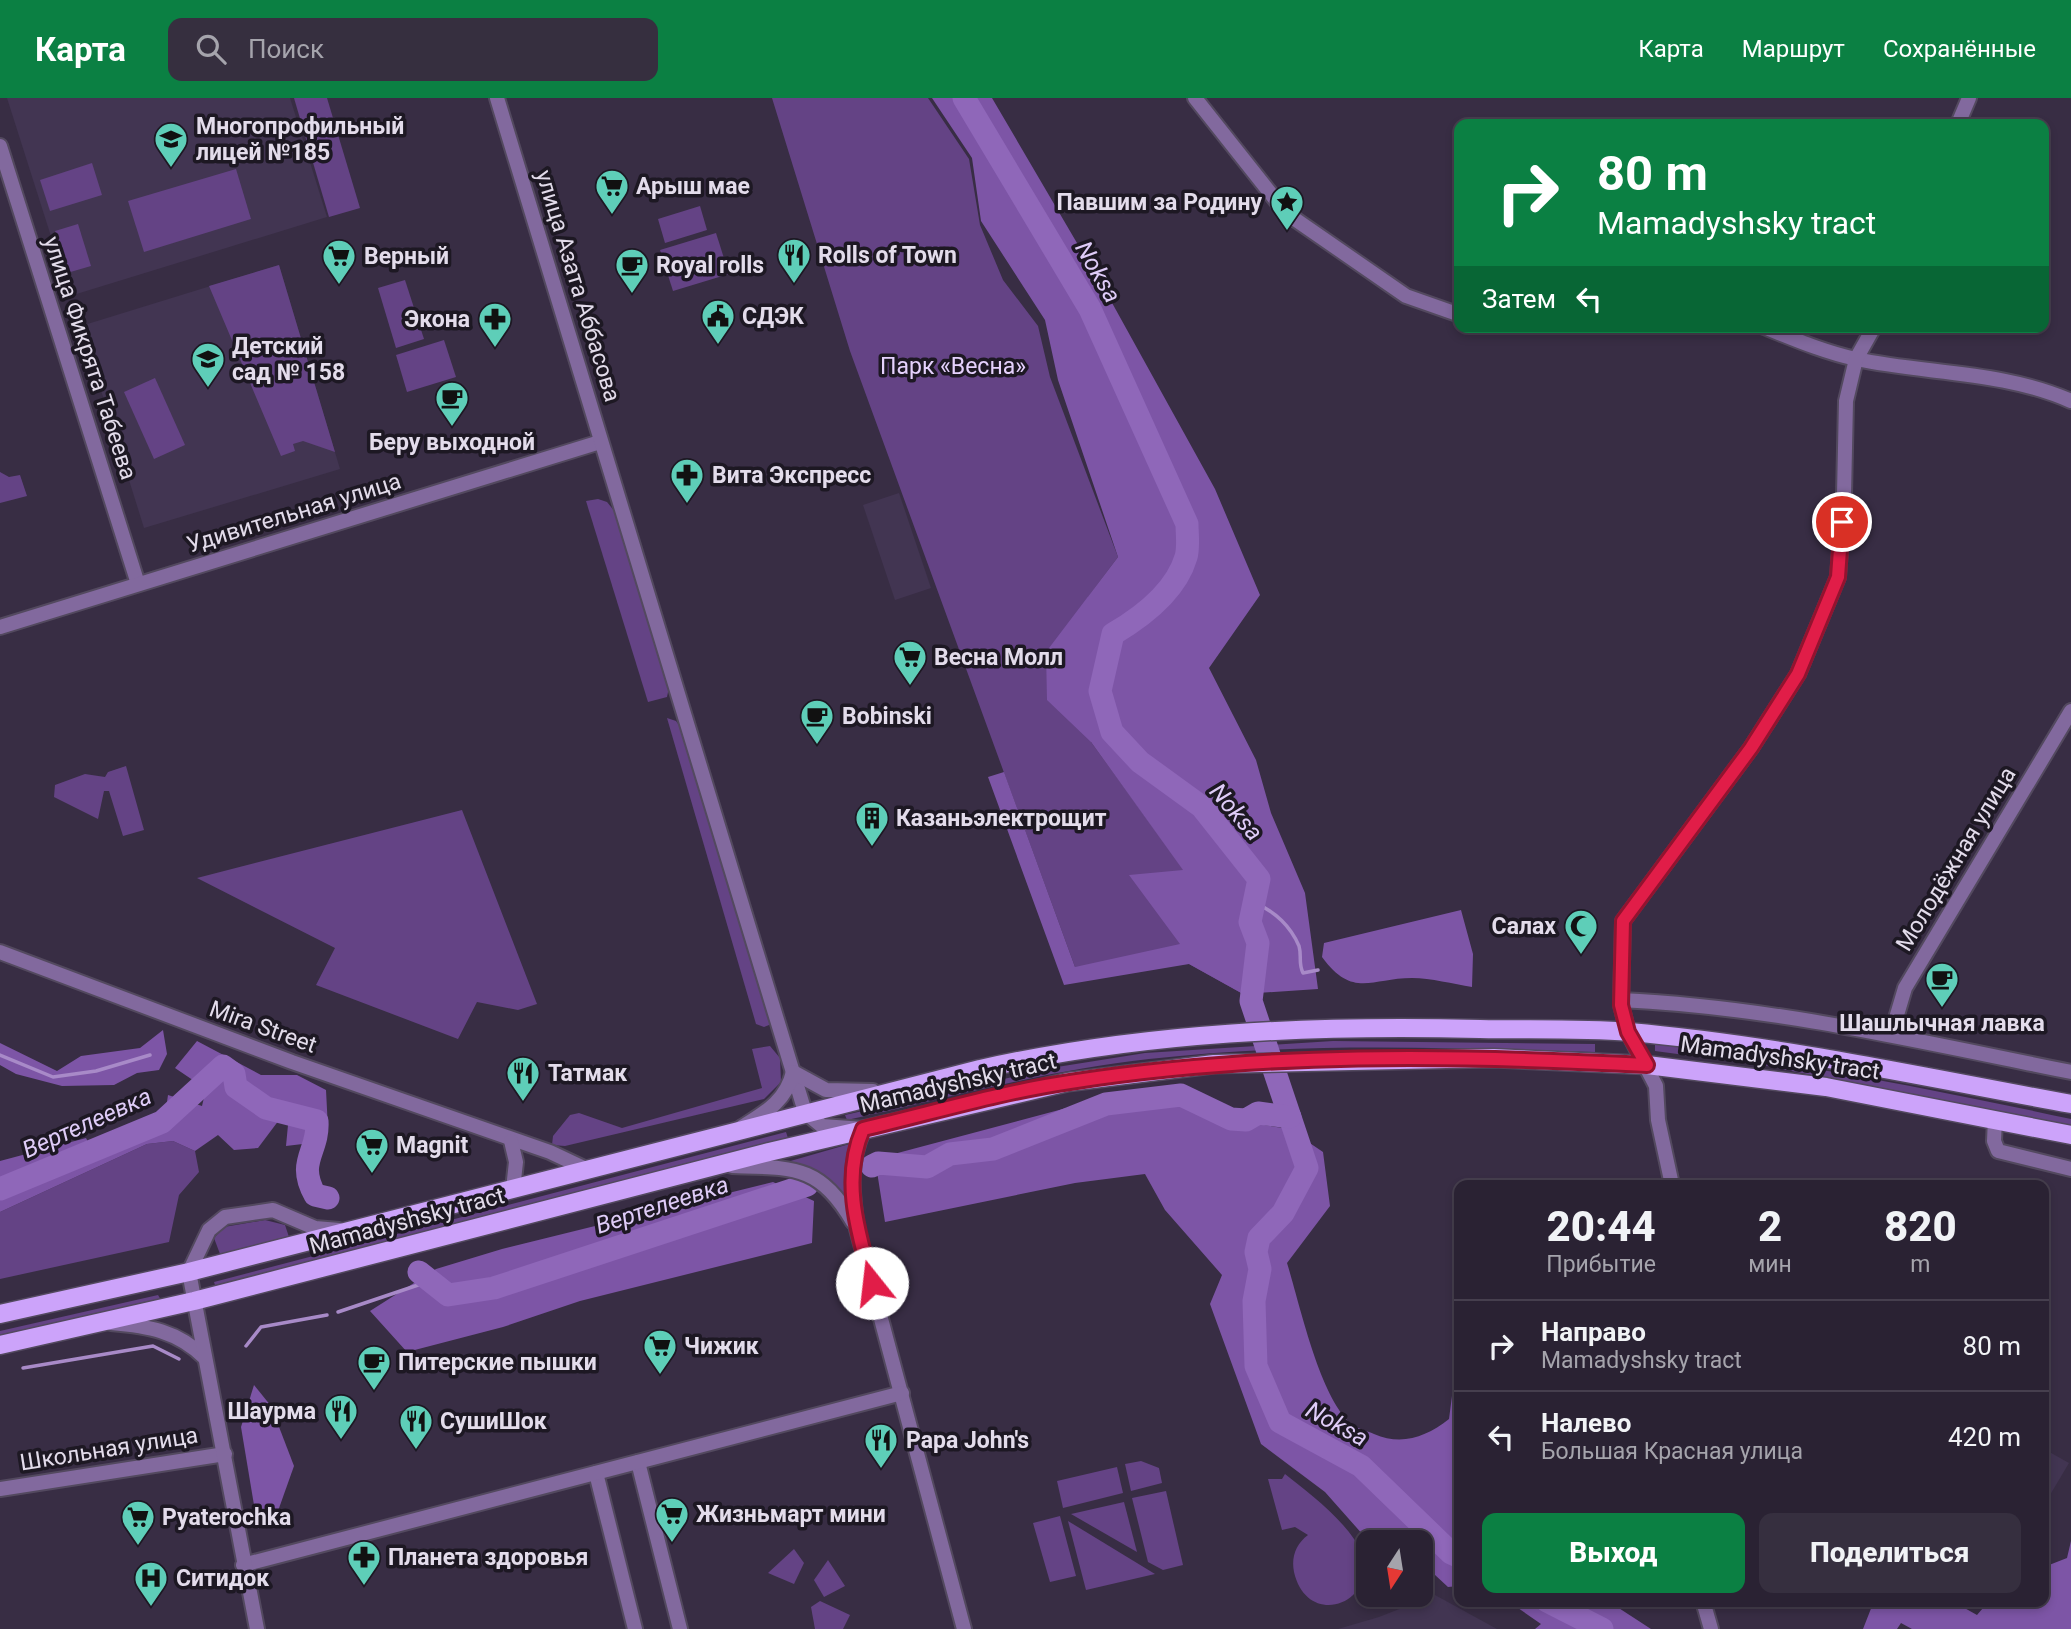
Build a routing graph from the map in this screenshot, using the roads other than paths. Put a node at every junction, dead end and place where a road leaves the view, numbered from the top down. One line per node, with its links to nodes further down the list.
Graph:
1 (497, 98): 11 (street, улица Азата Аббасова)
2 (1195, 98): 6 (street)
3 (1969, 98): 4 (street)
4 (1960, 119)
5 (0, 146): 12 (street, улица Фикрята Табеева)
6 (1454, 313)
7 (1781, 333): 9 (street)
8 (1871, 333): 9 (street)
9 (1856, 359): 10 (street); 16 (street)
10 (2071, 401)
11 (600, 442): 12 (street, Удивительная улица); 20 (street, улица Азата Аббасова)
12 (138, 584): 13 (street, Удивительная улица)
13 (0, 627)
14 (2071, 711): 18 (street, Молодёжная улица)
15 (0, 952): 29 (street, Mira Street)
16 (1621, 1000): 17 (street); 18 (street)
17 (1628, 1032): 19 (street); 22 (main road, Mamadyshsky tract); 23 (main road, Mamadyshsky tract)
18 (1891, 1035): 21 (street)
19 (1647, 1065): 25 (main road, Mamadyshsky tract); 26 (main road, Mamadyshsky tract); 33 (street)
20 (793, 1072): 22 (street); 24 (street, улица Азата Аббасова); 27 (street)
21 (2071, 1072)
22 (894, 1090): 24 (main road, Mamadyshsky tract)
23 (2071, 1104)
24 (805, 1112): 26 (street); 27 (main road, Mamadyshsky tract)
25 (1996, 1119): 28 (main road, Mamadyshsky tract); 32 (street)
26 (863, 1129): 30 (main road, Mamadyshsky tract); 35 (street)
27 (737, 1130): 31 (main road, Mamadyshsky tract)
28 (2071, 1135)
29 (511, 1140): 31 (street, Mira Street); 34 (street)
30 (716, 1166): 35 (street); 38 (main road, Mamadyshsky tract)
31 (586, 1169): 34 (main road, Mamadyshsky tract)
32 (2071, 1169)
33 (1671, 1180)
34 (513, 1189): 36 (main road, Mamadyshsky tract)
35 (857, 1229): 43 (street)
36 (354, 1231): 37 (main road, Mamadyshsky tract); 37 (street)
37 (189, 1272): 38 (street); 39 (main road, Mamadyshsky tract)
38 (194, 1301): 40 (main road, Mamadyshsky tract); 42 (street)
39 (0, 1314)
40 (99, 1322): 41 (main road, Mamadyshsky tract); 42 (street)
41 (0, 1345)
42 (205, 1358): 44 (street)
43 (902, 1393): 45 (street); 53 (street)
44 (225, 1454): 47 (street, Школьная улица); 48 (street)
45 (638, 1462): 46 (street); 52 (street)
46 (596, 1473): 48 (street); 51 (street)
47 (0, 1489)
48 (243, 1565): 50 (street)
49 (1705, 1607): 54 (street)
50 (257, 1629)
51 (635, 1629)
52 (680, 1629)
53 (964, 1629)
54 (1711, 1629)

